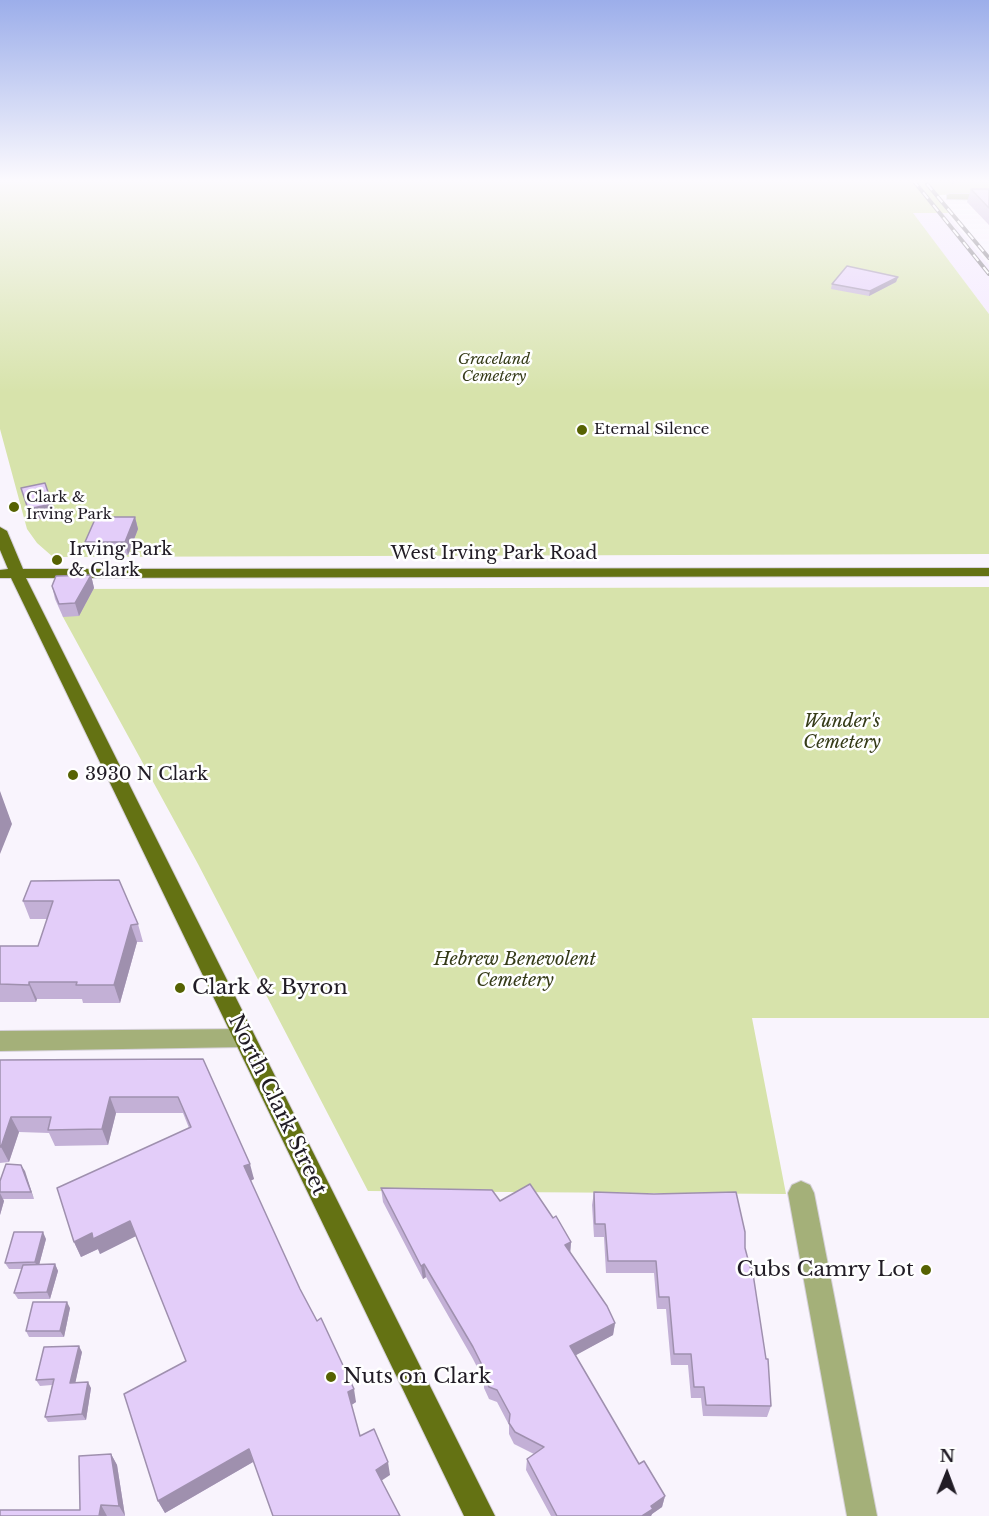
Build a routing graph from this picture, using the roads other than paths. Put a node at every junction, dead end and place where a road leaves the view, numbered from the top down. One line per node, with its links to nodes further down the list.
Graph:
1 (0, 531): 3 (main road, North Clark Street)
2 (989, 573): 3 (main road, West Irving Park Road)
3 (8, 574): 4 (main road, North Clark Street)
4 (244, 1038): 5 (street); 7 (main road, North Clark Street)
5 (0, 1041)
6 (801, 1193): 8 (street)
7 (480, 1516)
8 (862, 1516)

